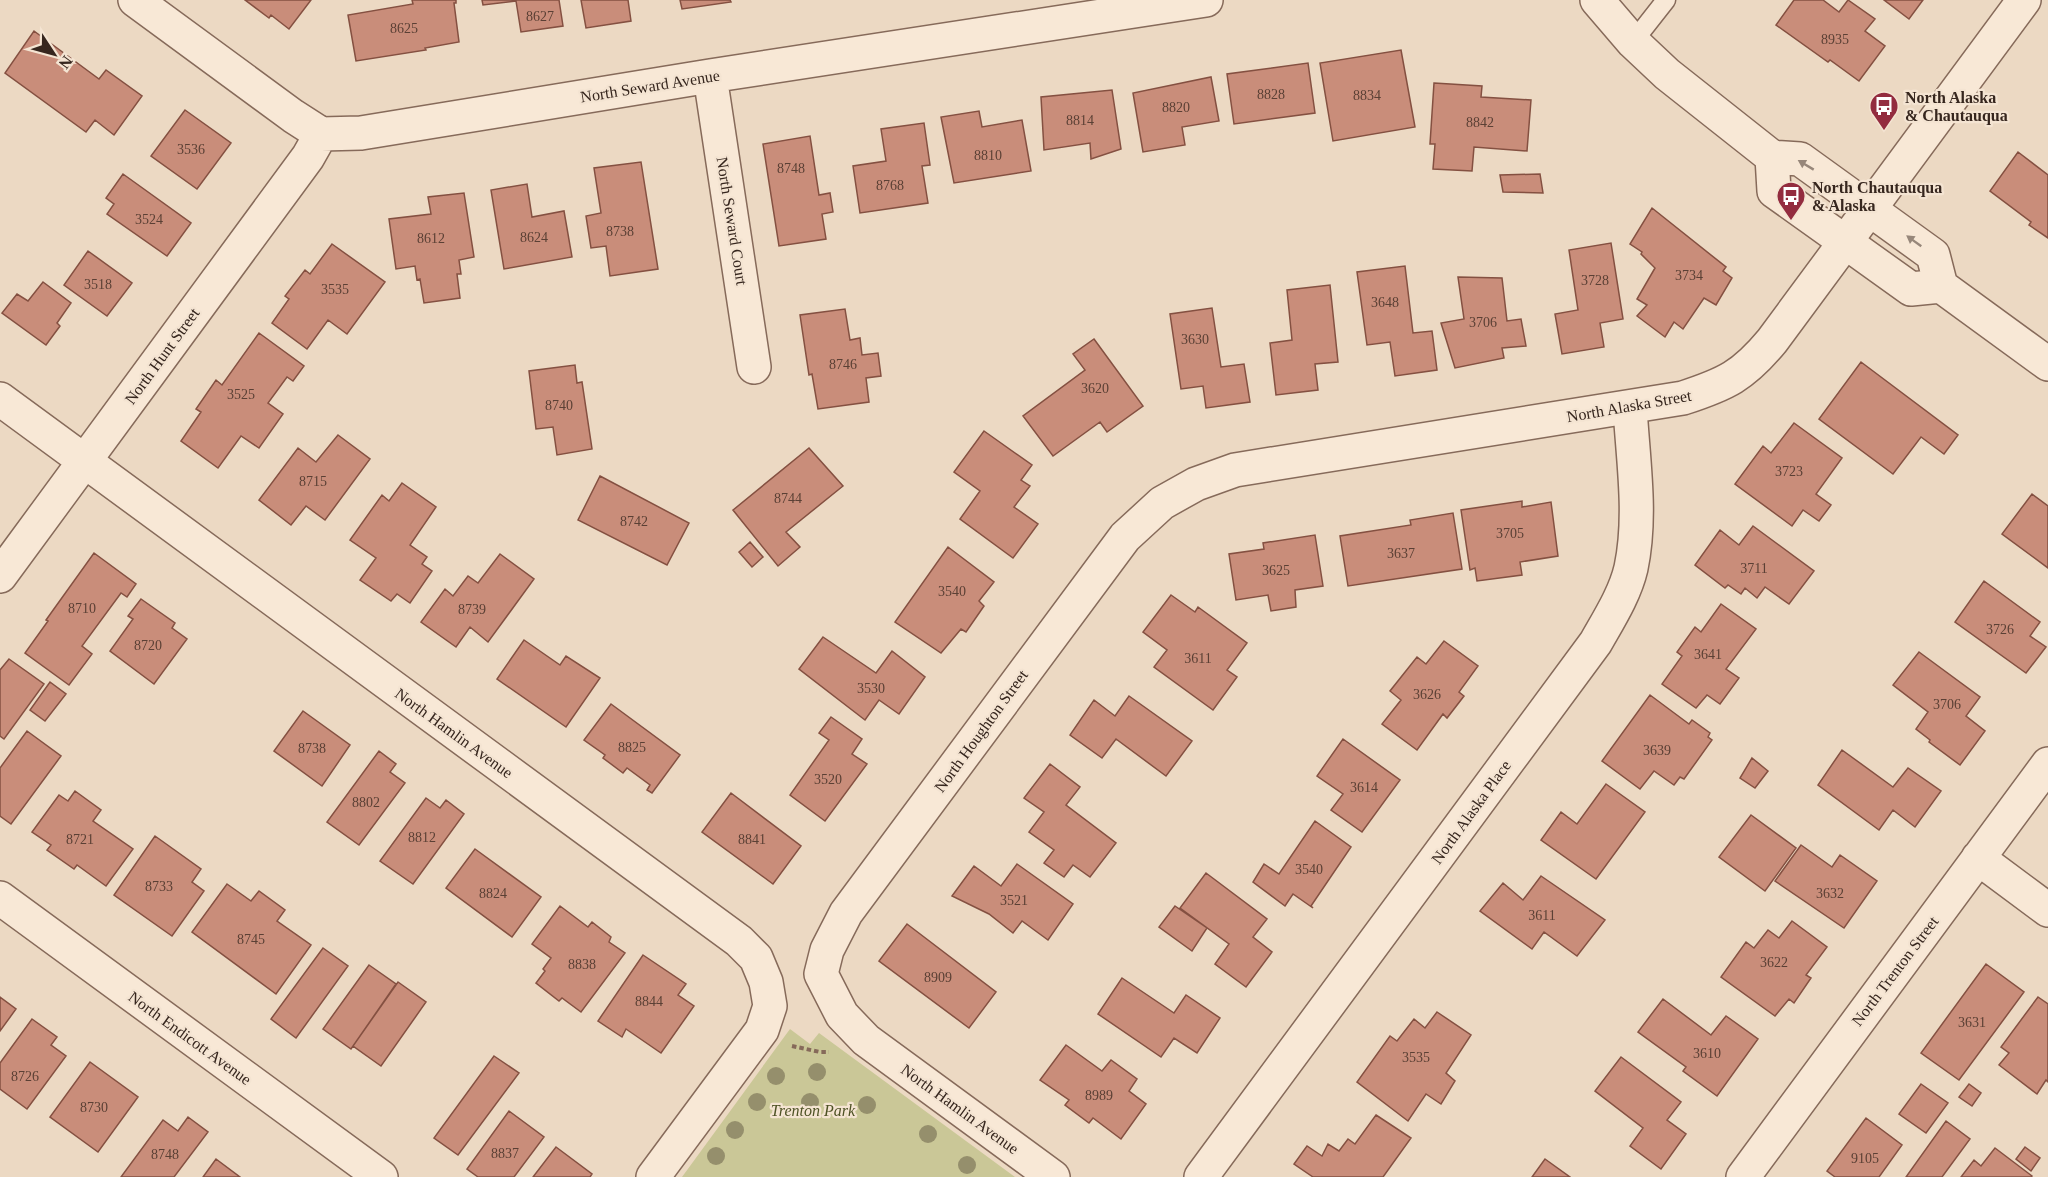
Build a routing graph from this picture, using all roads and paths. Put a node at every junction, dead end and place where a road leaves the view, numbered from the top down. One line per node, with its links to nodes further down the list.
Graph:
1 (135, 0): 8 (street)
2 (1206, 0): 7 (street, North Seward Avenue)
3 (1597, 0): 6 (street)
4 (1666, 0): 6 (lane)
5 (2024, 0): 10 (street, North Alaska Street)
6 (1633, 42): 9 (street)
7 (710, 76): 8 (street, North Seward Avenue); 14 (street, North Seward Court)
8 (321, 134): 17 (street, North Hunt Street)
9 (1772, 157): 10 (street, one-way to 9); 11 (street)
10 (1869, 209): 11 (street, North Alaska Street); 12 (street, one-way to 10)
11 (1845, 242): 12 (street); 16 (street, North Alaska Street)
12 (1941, 286): 13 (street)
13 (2048, 364)
14 (754, 367)
15 (0, 399): 17 (street, North Hamlin Avenue)
16 (1630, 408): 18 (street, North Alaska Street); 30 (street, North Alaska Place)
17 (84, 462): 19 (street, North Hunt Street); 25 (street, North Hamlin Avenue)
18 (1162, 503): 24 (street, North Houghton Street)
19 (0, 576)
20 (2048, 764): 21 (street, North Trenton Street)
21 (1978, 858): 23 (street); 31 (street, North Trenton Street)
22 (0, 898): 27 (street, North Endicott Avenue)
23 (2048, 910)
24 (821, 974): 26 (street, North Hamlin Avenue)
25 (762, 1030): 26 (path); 28 (street)
26 (866, 1040): 29 (street, North Hamlin Avenue)
27 (381, 1177)
28 (653, 1177)
29 (1053, 1177)
30 (1202, 1177)
31 (1743, 1177)

